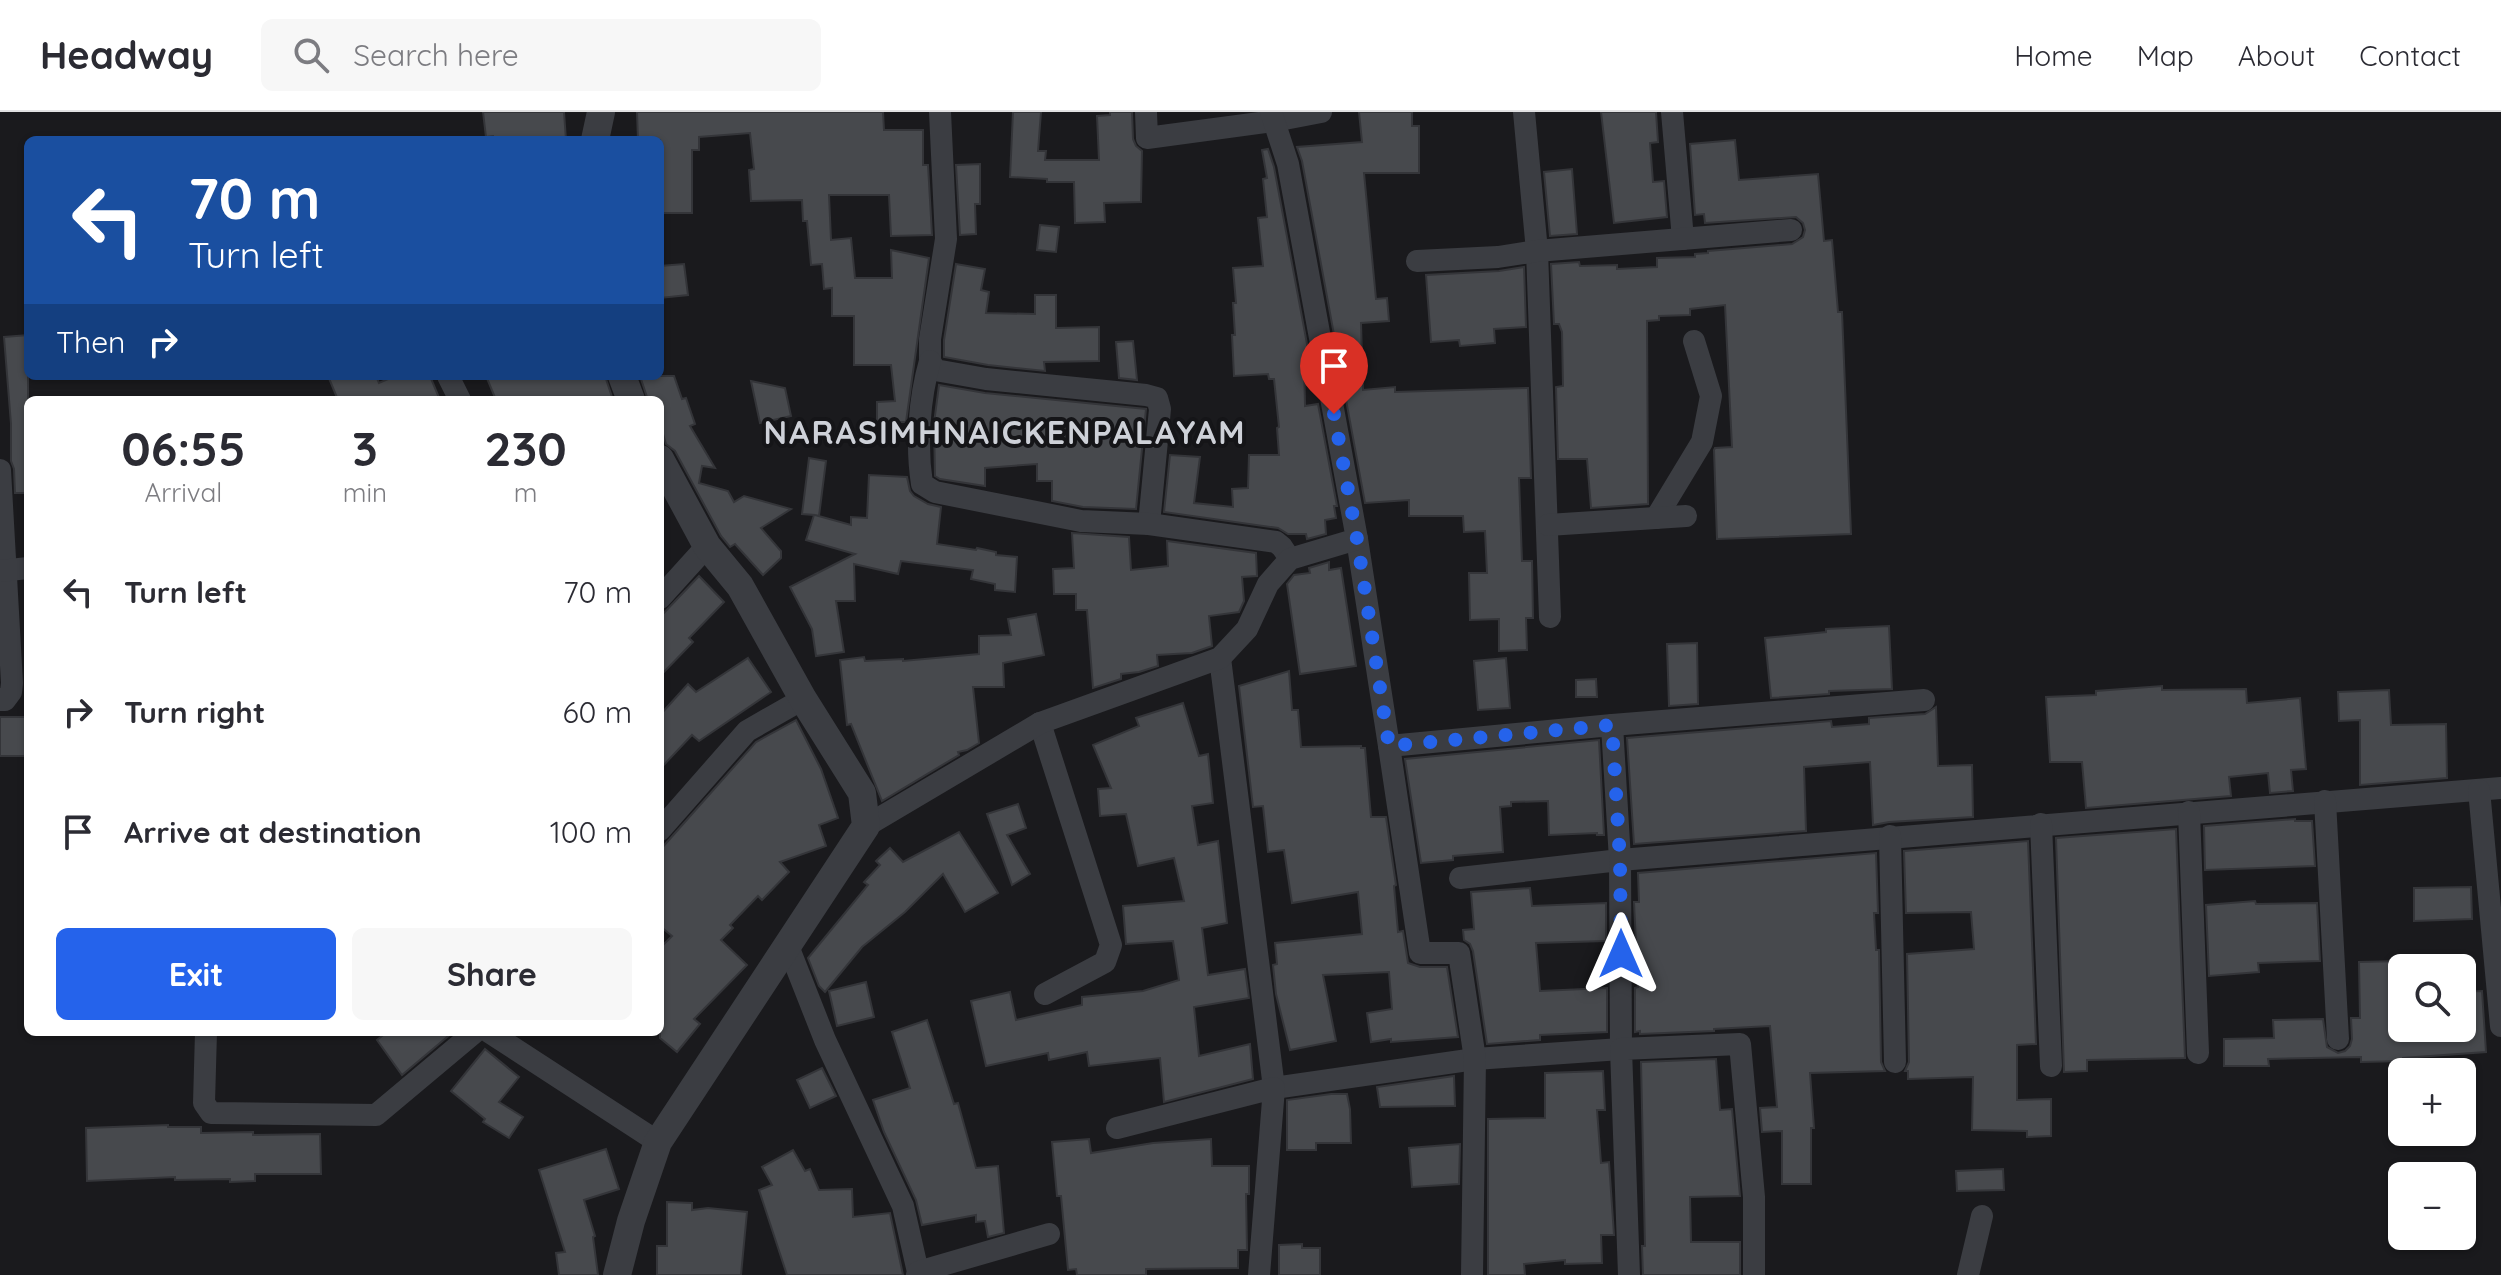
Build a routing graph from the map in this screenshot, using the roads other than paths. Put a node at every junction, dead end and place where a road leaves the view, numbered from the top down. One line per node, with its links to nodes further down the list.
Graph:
1 (601, 112): 8 (street)
2 (940, 112): 14 (street)
3 (1146, 112): 7 (street)
4 (1321, 112): 7 (street)
5 (1524, 112): 11 (street)
6 (1672, 112): 10 (street)
7 (1274, 115): 21 (street)
8 (596, 136)
9 (1791, 230): 10 (street)
10 (1683, 239): 11 (street)
11 (1537, 251): 12 (street); 20 (street)
12 (1417, 261)
13 (1694, 341): 18 (street)
14 (930, 361): 19 (street); 19 (street)
15 (664, 466): 22 (street)
16 (0, 470): 25 (street)
17 (1686, 516): 18 (street)
18 (1656, 518): 20 (street)
19 (1149, 524): 23 (street)
20 (1548, 525): 27 (street)
21 (1357, 539): 23 (street); 34 (street)
22 (707, 546): 26 (street); 29 (street)
23 (1290, 559): 28 (street)
24 (24, 568): 25 (street)
25 (2, 571): 30 (street)
26 (664, 594)
27 (1550, 617)
28 (1220, 658): 32 (street); 56 (street)
29 (803, 699): 39 (street); 40 (street)
30 (0, 700)
31 (1924, 700): 33 (street)
32 (1040, 723): 40 (street); 45 (street)
33 (1612, 725): 34 (street); 42 (street)
34 (1389, 746): 53 (street)
35 (2490, 789): 36 (street); 46 (street)
36 (2325, 801): 37 (street); 50 (street)
37 (2189, 812): 38 (street); 52 (street)
38 (2041, 824): 41 (street); 55 (street)
39 (664, 825)
40 (866, 826): 44 (street)
41 (1890, 836): 42 (street); 54 (street)
42 (1620, 860): 43 (street); 51 (street)
43 (1460, 878)
44 (788, 946): 58 (street); 61 (street)
45 (1045, 994)
46 (2501, 1026)
47 (206, 1036): 48 (street)
48 (470, 1036)
49 (495, 1036): 58 (street)
50 (2338, 1039)
51 (1621, 1049): 53 (street); 65 (street); 66 (street)
52 (2198, 1053)
53 (1475, 1059): 56 (street); 64 (street)
54 (1895, 1062)
55 (2051, 1066)
56 (1274, 1088): 57 (street); 63 (street)
57 (1117, 1128)
58 (658, 1142): 62 (street)
59 (1982, 1216): 67 (street)
60 (1049, 1234): 61 (street)
61 (918, 1274)
62 (617, 1275)
63 (1259, 1275)
64 (1472, 1275)
65 (1629, 1275)
66 (1754, 1275)
67 (1968, 1275)

